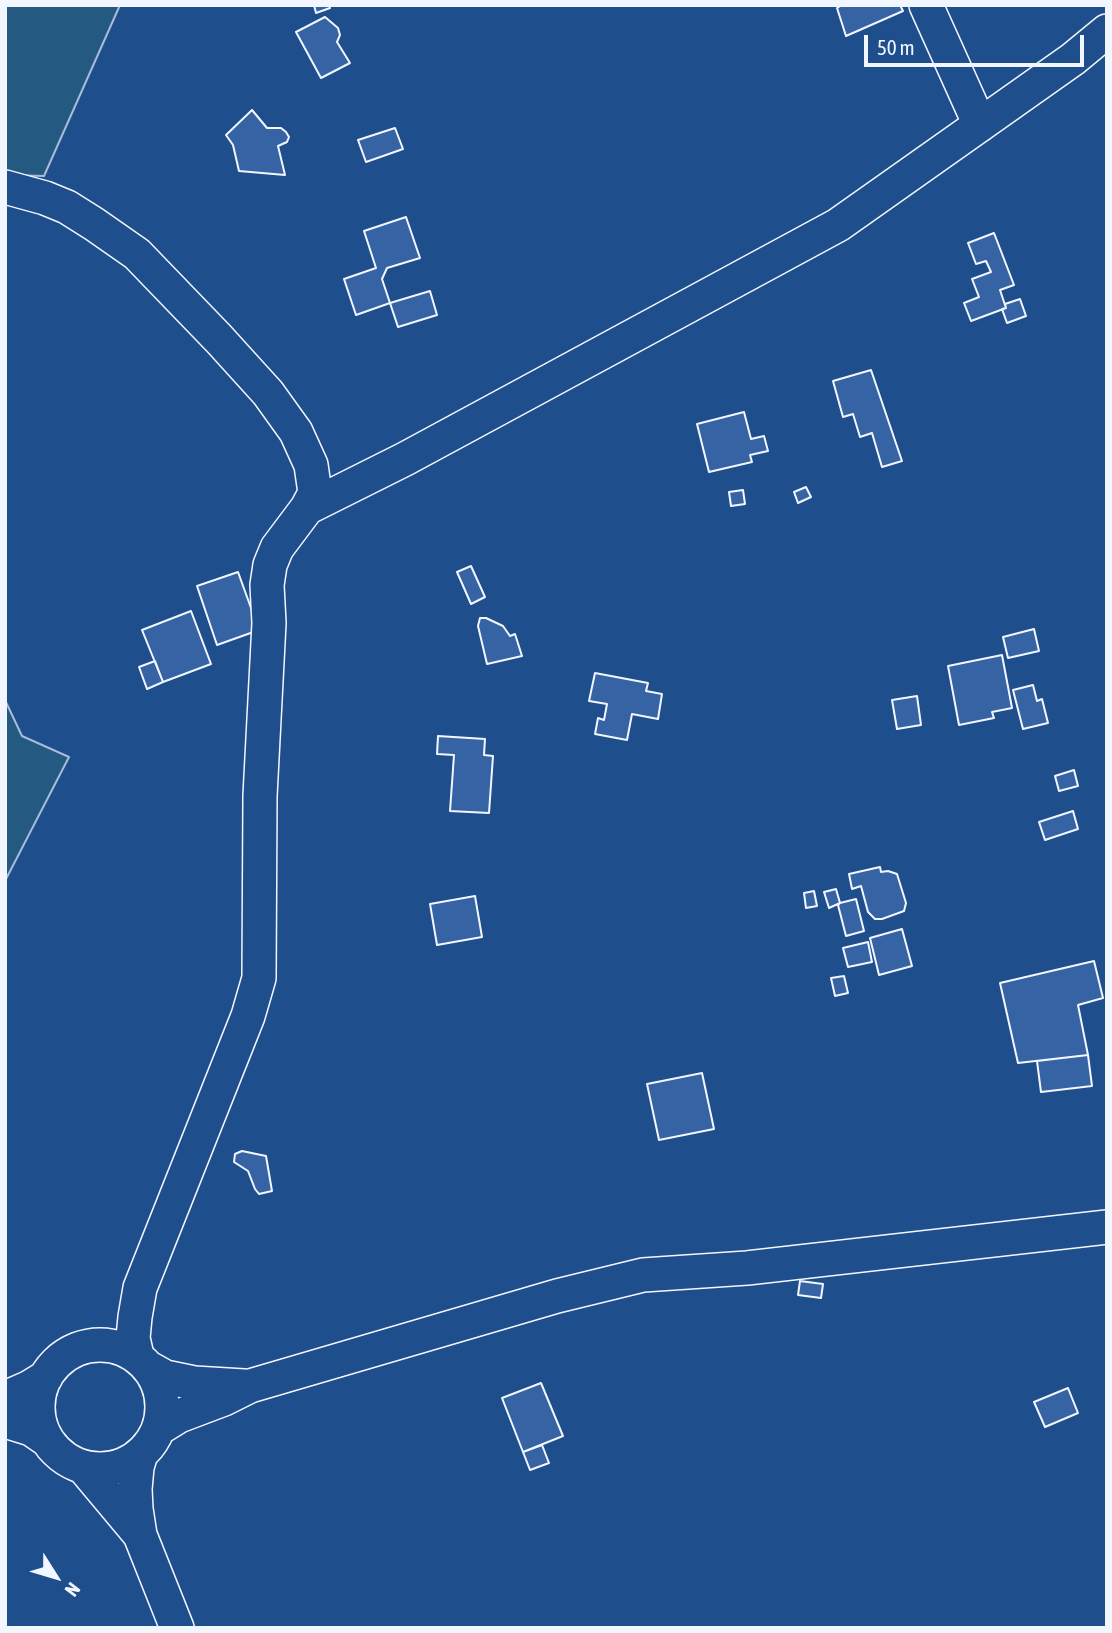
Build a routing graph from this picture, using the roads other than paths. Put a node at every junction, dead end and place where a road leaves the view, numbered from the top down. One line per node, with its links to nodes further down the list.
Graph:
1 (926, 5): 3 (street)
2 (1107, 31): 3 (street)
3 (980, 125): 5 (street)
4 (5, 187): 5 (street)
5 (307, 509): 7 (street)
6 (1107, 1227): 11 (street)
7 (140, 1288): 8 (street); 9 (street)
8 (87, 1346): 9 (street); 10 (street)
9 (143, 1362): 11 (street); 15 (street)
10 (46, 1377): 12 (street); 14 (street)
11 (250, 1386): 15 (street)
12 (5, 1398)
13 (5, 1421): 14 (street)
14 (47, 1440): 16 (street)
15 (149, 1442): 16 (street); 17 (street)
16 (84, 1468): 17 (street)
17 (140, 1535): 18 (street)
18 (177, 1628)

